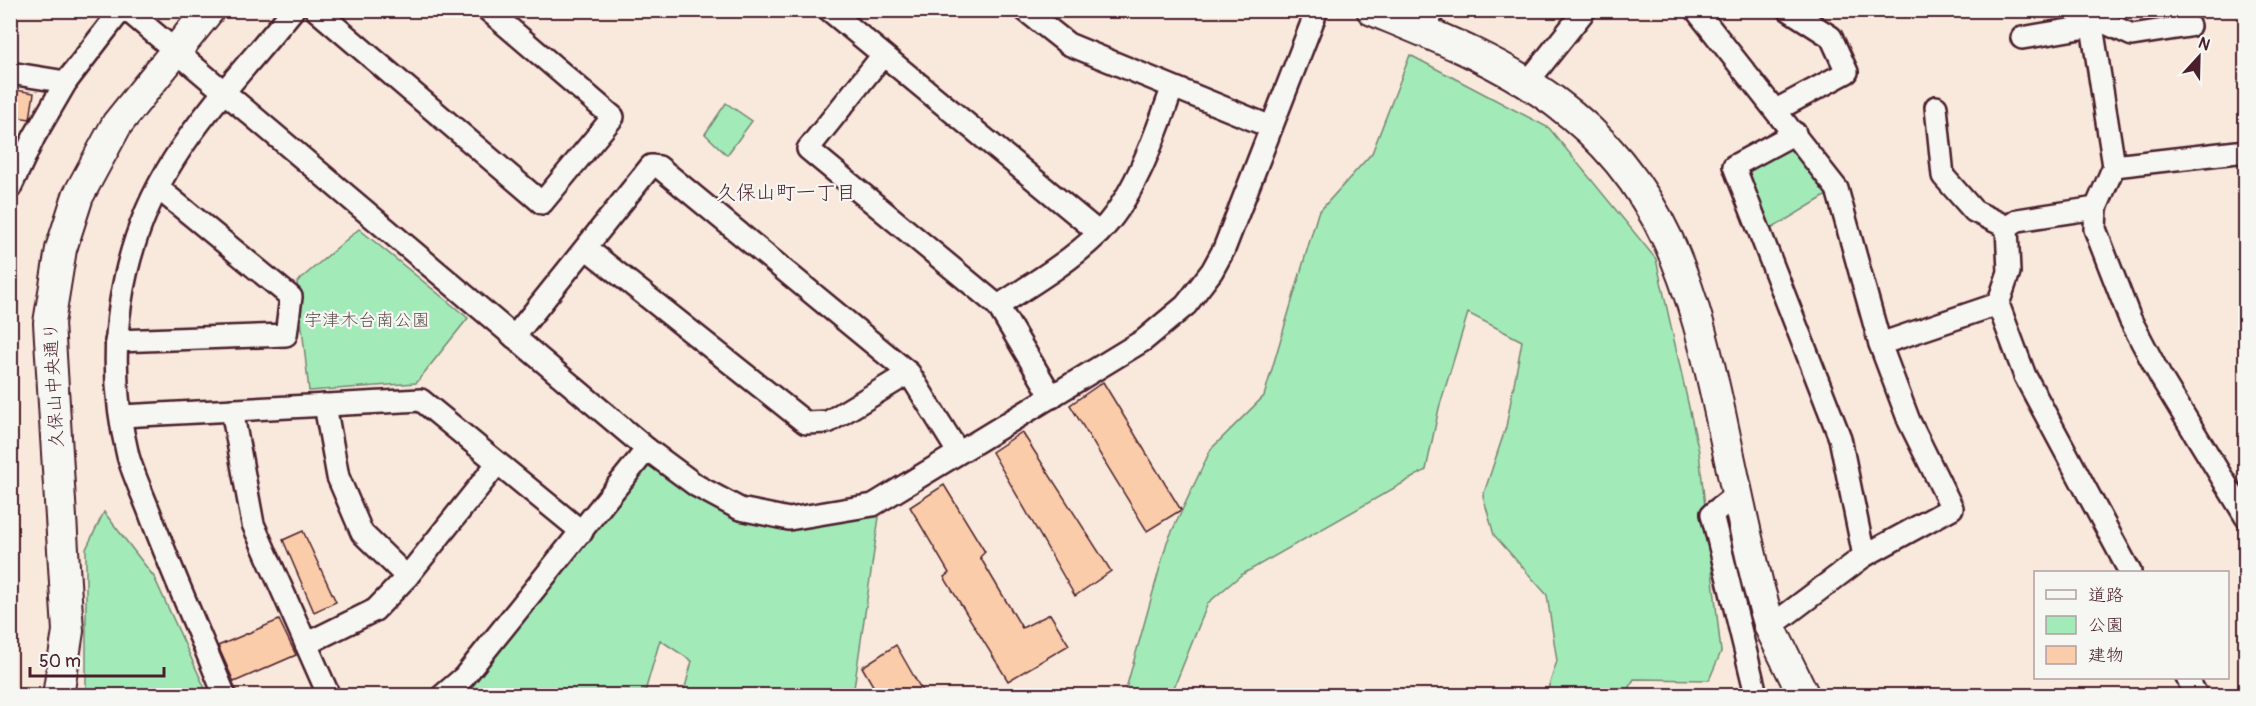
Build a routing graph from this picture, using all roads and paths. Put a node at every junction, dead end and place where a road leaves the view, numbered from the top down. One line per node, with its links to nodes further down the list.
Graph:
1 (121, 10): 21 (street)
2 (128, 10): 18 (street)
3 (209, 10): 18 (street, 久保山中央通り)
4 (293, 10): 24 (street)
5 (316, 10): 6 (street)
6 (488, 10)
7 (830, 10): 19 (street)
8 (1025, 10): 23 (street)
9 (1317, 10): 27 (street)
10 (1372, 10): 15 (street)
11 (1585, 10): 22 (street)
12 (1790, 10): 26 (street)
13 (1702, 12): 26 (street)
14 (2092, 18): 16 (street); 17 (street); 30 (street)
15 (1429, 21): 22 (street)
16 (2189, 26)
17 (2022, 38)
18 (175, 51): 24 (street); 60 (street, 久保山中央通り)
19 (883, 55): 35 (street); 38 (street)
20 (10, 73): 21 (street)
21 (66, 82): 31 (street)
22 (1527, 83): 50 (street)
23 (1172, 89): 27 (street); 35 (street)
24 (225, 93): 32 (street); 39 (street)
25 (1936, 107): 34 (street)
26 (1776, 110): 28 (street)
27 (1271, 127): 43 (street)
28 (1794, 133): 41 (street); 53 (street)
29 (2246, 151): 30 (street)
30 (2114, 166): 33 (street)
31 (11, 185)
32 (158, 188): 40 (street); 40 (street)
33 (2096, 208): 34 (street); 51 (street)
34 (2007, 227): 37 (street)
35 (1099, 233): 38 (street)
36 (586, 248): 39 (street); 42 (street); 42 (street)
37 (1998, 304): 41 (street); 54 (street)
38 (998, 306): 43 (street)
39 (514, 337): 47 (street)
40 (116, 341): 46 (street)
41 (1880, 344): 53 (street)
42 (909, 373): 48 (street)
43 (1052, 397): 48 (street)
44 (325, 405): 45 (street); 49 (street); 55 (street)
45 (232, 410): 46 (street); 57 (street)
46 (122, 416): 61 (street)
47 (647, 449): 48 (street); 52 (street)
48 (958, 452)
49 (497, 464): 52 (street); 55 (street)
50 (1737, 495): 56 (street); 59 (street)
51 (2246, 517)
52 (582, 532): 63 (street)
53 (1864, 556): 56 (street)
54 (2129, 571)
55 (407, 577): 57 (street)
56 (1770, 627): 64 (street)
57 (306, 644): 62 (street)
58 (2188, 679): 65 (street)
59 (1754, 686)
60 (58, 696)
61 (225, 696)
62 (329, 696)
63 (442, 696)
64 (1804, 696)
65 (2197, 696)

